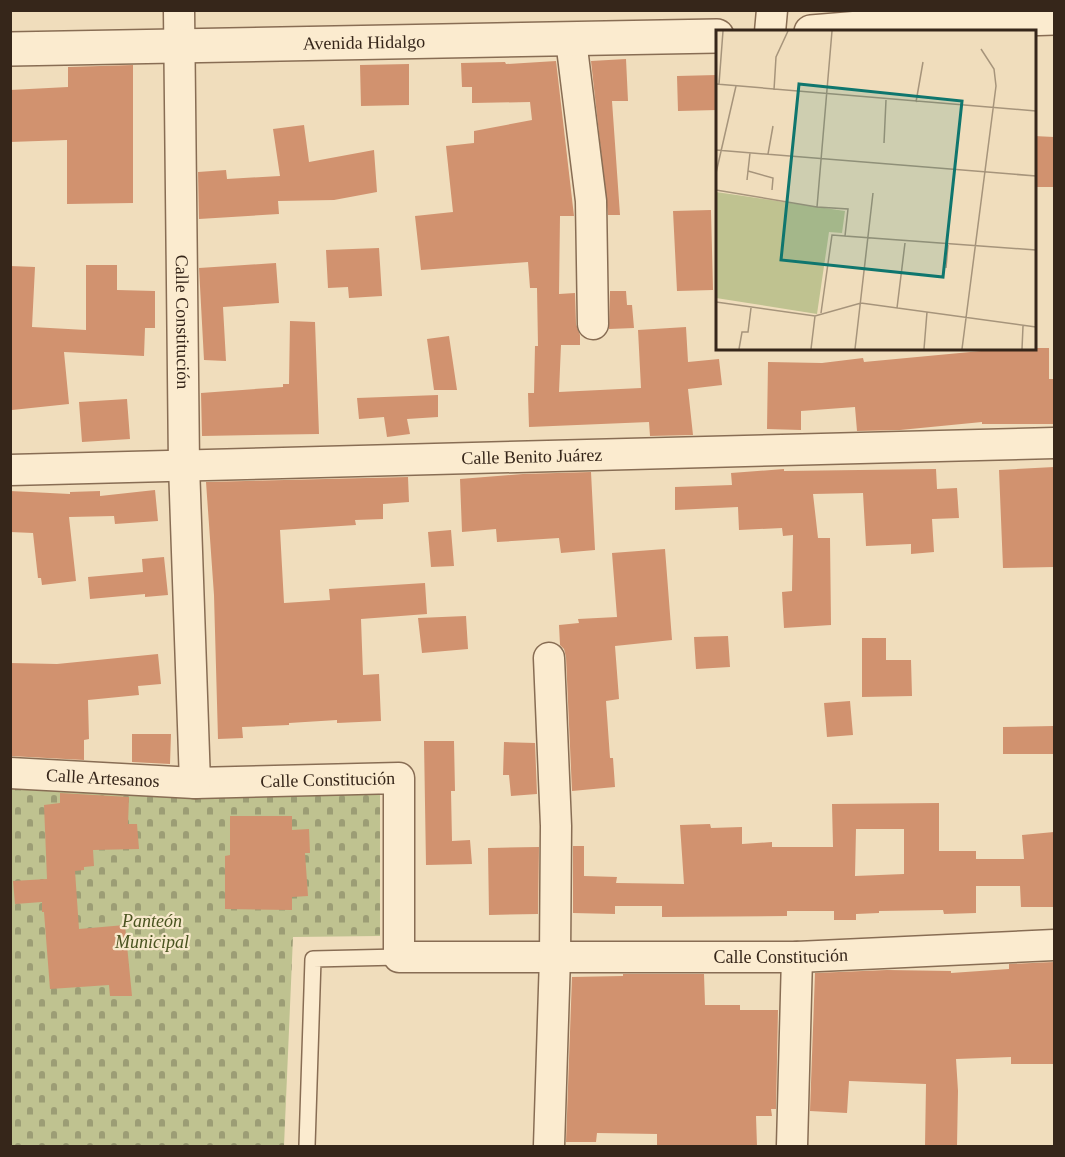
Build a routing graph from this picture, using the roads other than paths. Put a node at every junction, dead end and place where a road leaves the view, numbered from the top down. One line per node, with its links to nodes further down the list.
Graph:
1 (179, 10): 8 (street, Calle Constitución)
2 (772, 10): 4 (street)
3 (1054, 18): 5 (street)
4 (770, 30)
5 (835, 30)
6 (716, 36): 7 (street, Avenida Hidalgo)
7 (571, 40): 8 (street, Avenida Hidalgo); 10 (street)
8 (179, 46): 9 (street, Avenida Hidalgo); 12 (street, Calle Constitución)
9 (10, 49)
10 (592, 324)
11 (1054, 443): 12 (street, Calle Benito Juárez)
12 (184, 465): 13 (street, Calle Benito Juárez); 16 (street, Calle Constitución)
13 (10, 470)
14 (549, 658): 19 (street)
15 (10, 773): 16 (street, Calle Artesanos)
16 (195, 783): 18 (street, Calle Constitución)
17 (1054, 945): 20 (street, Calle Constitución)
18 (399, 957): 19 (street, Calle Constitución); 21 (lane)
19 (555, 957): 20 (street, Calle Constitución); 22 (street)
20 (797, 957): 23 (street)
21 (307, 1146)
22 (549, 1146)
23 (792, 1146)

